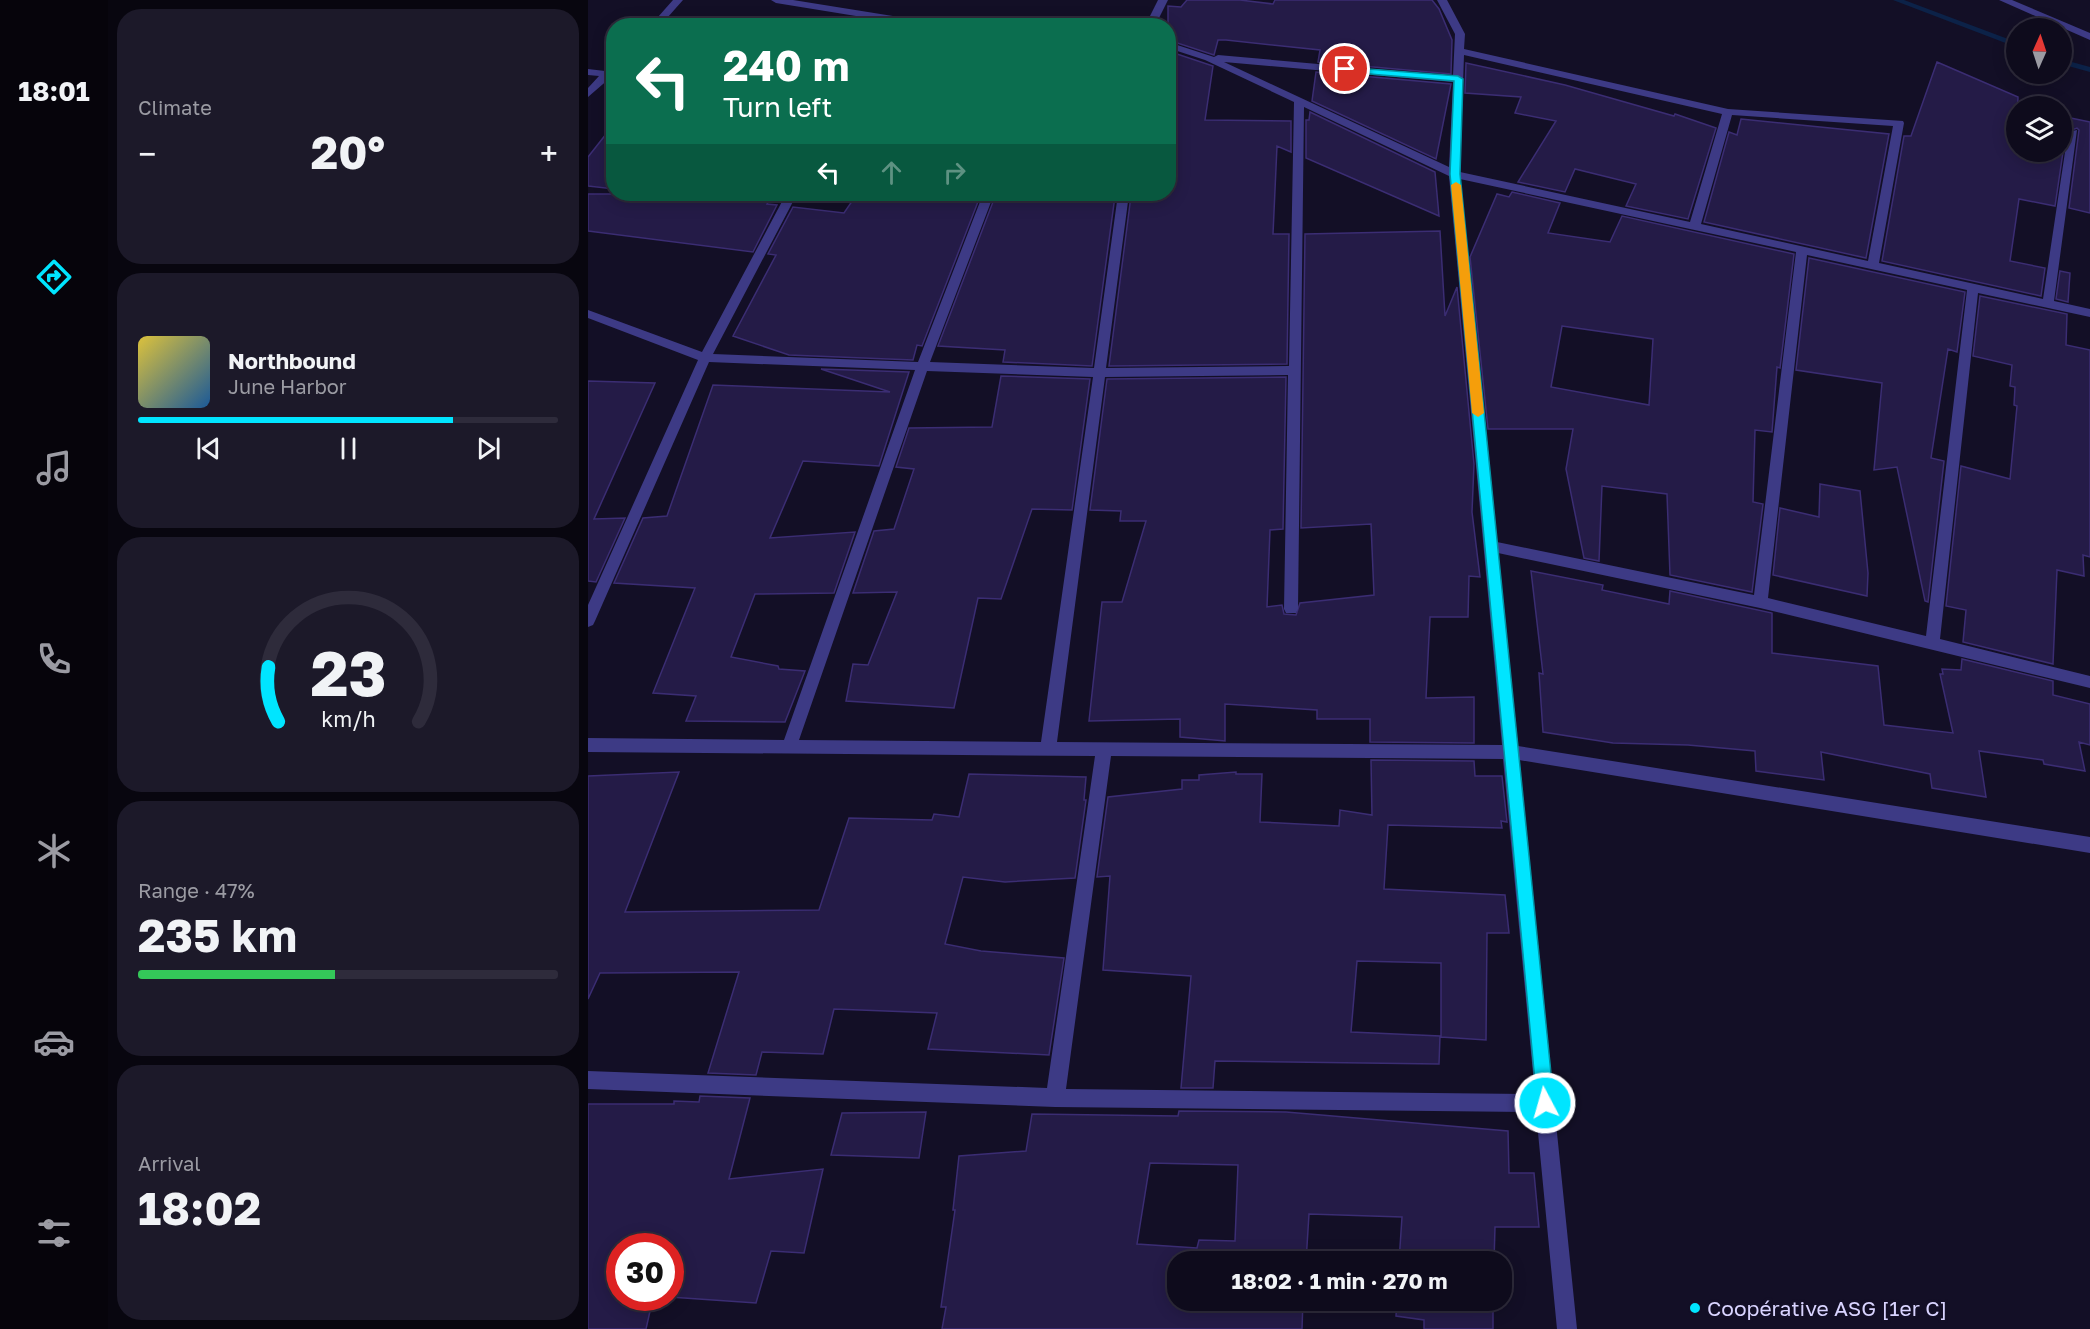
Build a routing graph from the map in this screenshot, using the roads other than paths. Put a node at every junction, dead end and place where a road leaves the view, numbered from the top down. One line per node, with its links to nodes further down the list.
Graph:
1 (678, 0): 6 (street)
2 (776, 0): 7 (street)
3 (1163, 0): 8 (street)
4 (1442, 0): 11 (street)
5 (2004, 0): 9 (street)
6 (661, 18)
7 (871, 18)
8 (1154, 18)
9 (2090, 37)
10 (1176, 48): 12 (street)
11 (1460, 51): 16 (street); 19 (street)
12 (1209, 58): 16 (street); 18 (street)
13 (588, 72): 14 (street)
14 (606, 72)
15 (606, 77): 17 (street)
16 (1458, 79): 21 (street)
17 (588, 94)
18 (1299, 102): 21 (street); 34 (street)
19 (1728, 112): 25 (street); 27 (street)
20 (2073, 132): 29 (street)
21 (1455, 174): 25 (street); 36 (street)
22 (788, 201): 32 (street)
23 (986, 201): 33 (street)
24 (1123, 201): 35 (street)
25 (1695, 225): 26 (street)
26 (1802, 250): 27 (street); 37 (street)
27 (1873, 265): 28 (street)
28 (1973, 287): 29 (street); 40 (street)
29 (2048, 304): 30 (street)
30 (2090, 313)
31 (588, 314): 32 (street)
32 (705, 358): 33 (street); 39 (street)
33 (922, 368): 35 (street); 43 (street)
34 (1296, 370): 35 (street); 38 (street)
35 (1100, 373): 44 (street)
36 (1491, 546): 37 (street); 46 (street)
37 (1760, 602): 40 (street)
38 (1291, 609)
39 (588, 621)
40 (1932, 644): 41 (street)
41 (2090, 682)
42 (588, 745): 43 (street)
43 (789, 747): 44 (street)
44 (1048, 749): 45 (street)
45 (1104, 749): 46 (street); 49 (street)
46 (1511, 752): 47 (street); 50 (street)
47 (2090, 845)
48 (588, 1080): 49 (street)
49 (1055, 1098): 50 (street)
50 (1545, 1103): 51 (street)
51 (1567, 1329)

